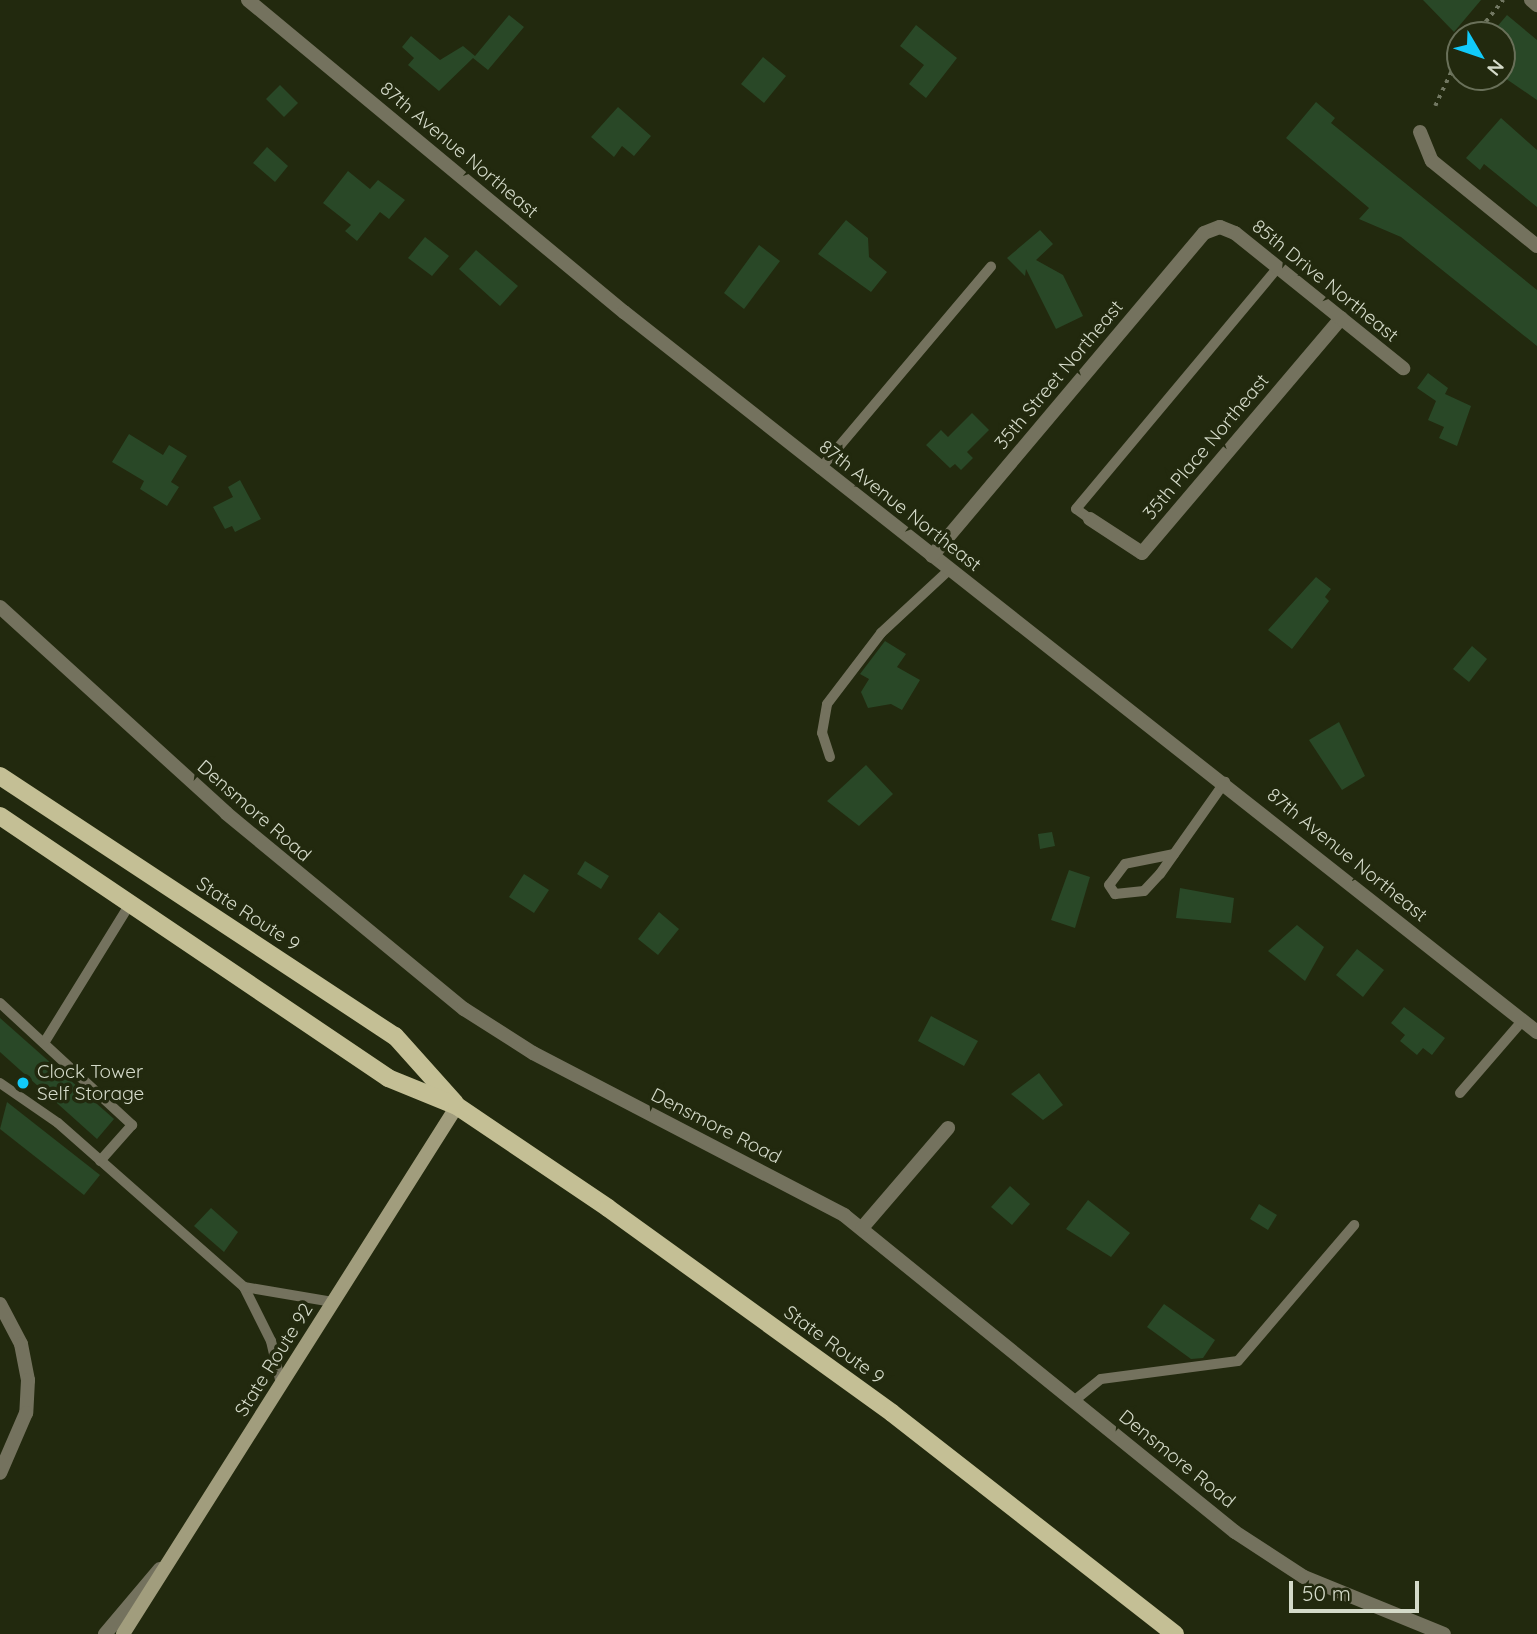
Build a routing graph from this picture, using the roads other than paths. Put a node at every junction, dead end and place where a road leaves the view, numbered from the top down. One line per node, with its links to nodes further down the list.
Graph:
1 (248, 0): 11 (street, 87th Avenue Northeast)
2 (1531, 0): 3 (street)
3 (1537, 5)
4 (1420, 132): 6 (street)
5 (1220, 227): 8 (street, 85th Drive Northeast); 13 (street, 35th Street Northeast)
6 (1537, 246)
7 (992, 267): 11 (lane)
8 (1278, 267): 9 (street, 85th Drive Northeast); 12 (lane)
9 (1341, 318): 10 (street, 85th Drive Northeast); 12 (street, 35th Place Northeast)
10 (1403, 368)
11 (820, 469): 13 (street, 87th Avenue Northeast)
12 (1090, 519)
13 (932, 555): 14 (street, 87th Avenue Northeast)
14 (950, 569): 16 (lane); 18 (street, 87th Avenue Northeast)
15 (0, 607): 32 (street, Densmore Road)
16 (830, 757)
17 (0, 776): 28 (main road, State Route 9)
18 (1225, 782): 20 (lane); 23 (street, 87th Avenue Northeast)
19 (0, 816): 21 (main road, State Route 9)
20 (1174, 854): 20 (lane)
21 (131, 904): 25 (lane); 28 (main road, State Route 9)
22 (0, 1003): 25 (lane)
23 (1522, 1020): 24 (street, 87th Avenue Northeast); 27 (lane)
24 (1537, 1031)
25 (44, 1043): 30 (lane)
26 (0, 1083): 30 (lane)
27 (1460, 1093)
28 (457, 1106): 34 (main road, State Route 92); 42 (main road, State Route 9)
29 (948, 1128): 32 (street)
30 (100, 1161): 33 (lane)
31 (1354, 1225): 37 (lane)
32 (862, 1228): 37 (street, Densmore Road)
33 (244, 1287): 34 (lane); 36 (lane)
34 (333, 1302): 36 (main road, State Route 92)
35 (0, 1304): 38 (street)
36 (281, 1384): 39 (main road, State Route 92)
37 (1075, 1400): 43 (street, Densmore Road)
38 (0, 1473)
39 (171, 1558): 40 (street); 41 (main road, State Route 92)
40 (105, 1634)
41 (123, 1634)
42 (1175, 1634)
43 (1444, 1634)

